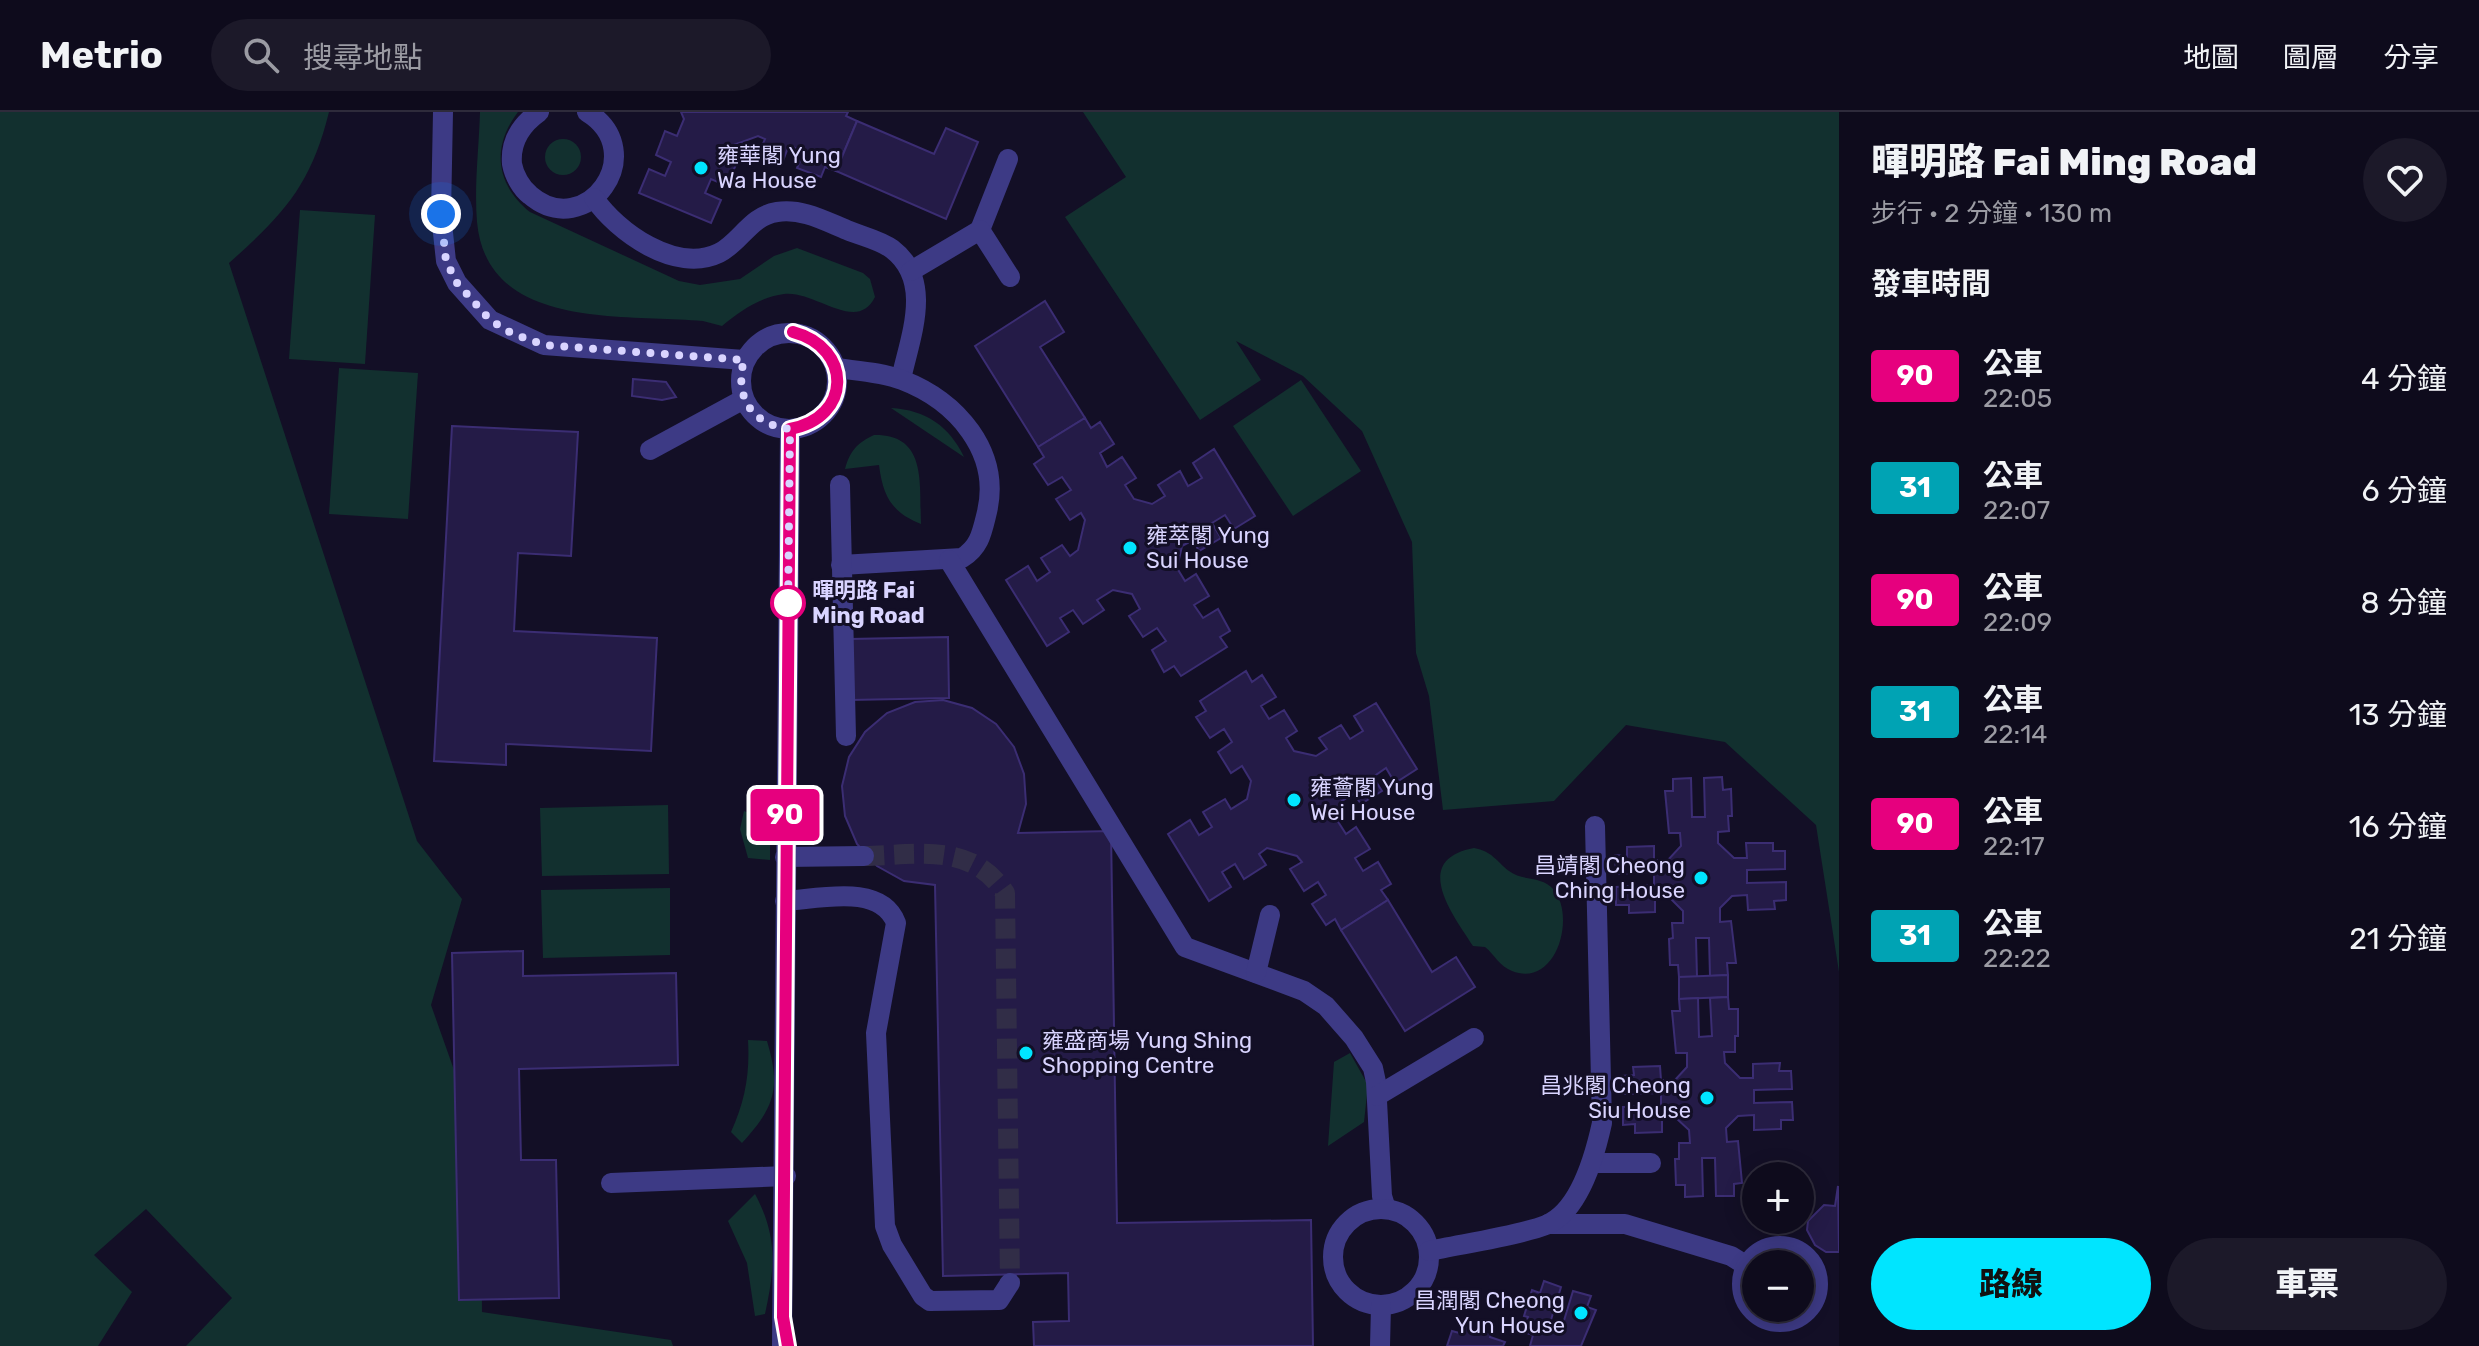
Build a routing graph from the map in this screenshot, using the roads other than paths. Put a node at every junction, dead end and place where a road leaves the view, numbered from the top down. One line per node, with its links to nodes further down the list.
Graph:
1 (443, 112): 9 (street)
2 (539, 112): 5 (street)
3 (587, 112): 5 (street)
4 (1008, 159): 6 (street)
5 (594, 198): 7 (street)
6 (980, 230): 7 (street); 8 (street)
7 (911, 271): 11 (street)
8 (1010, 277)
9 (744, 360): 10 (street); 12 (street)
10 (836, 368): 11 (street); 13 (street)
11 (901, 379): 16 (street)
12 (744, 399): 13 (street); 14 (street)
13 (790, 429): 21 (street)
14 (650, 450)
15 (840, 485): 17 (street)
16 (949, 560): 17 (street); 24 (street)
17 (841, 565): 18 (street)
18 (846, 736)
19 (1595, 826): 27 (street)
20 (864, 856): 21 (street)
21 (785, 857): 22 (street)
22 (785, 901): 29 (street); 35 (street)
23 (1270, 915): 24 (street)
24 (1256, 973): 26 (street)
25 (1474, 1038): 26 (street)
26 (1377, 1096): 31 (street)
27 (1593, 1163): 28 (street); 32 (street)
28 (1651, 1163)
29 (786, 1176): 30 (street); 37 (street)
30 (611, 1183)
31 (1386, 1209): 33 (street); 36 (street)
32 (1548, 1224): 33 (street); 34 (street)
33 (1429, 1251): 36 (street)
34 (1742, 1263)
35 (1010, 1283)
36 (1381, 1306): 38 (street)
37 (785, 1346)
38 (1380, 1346)

